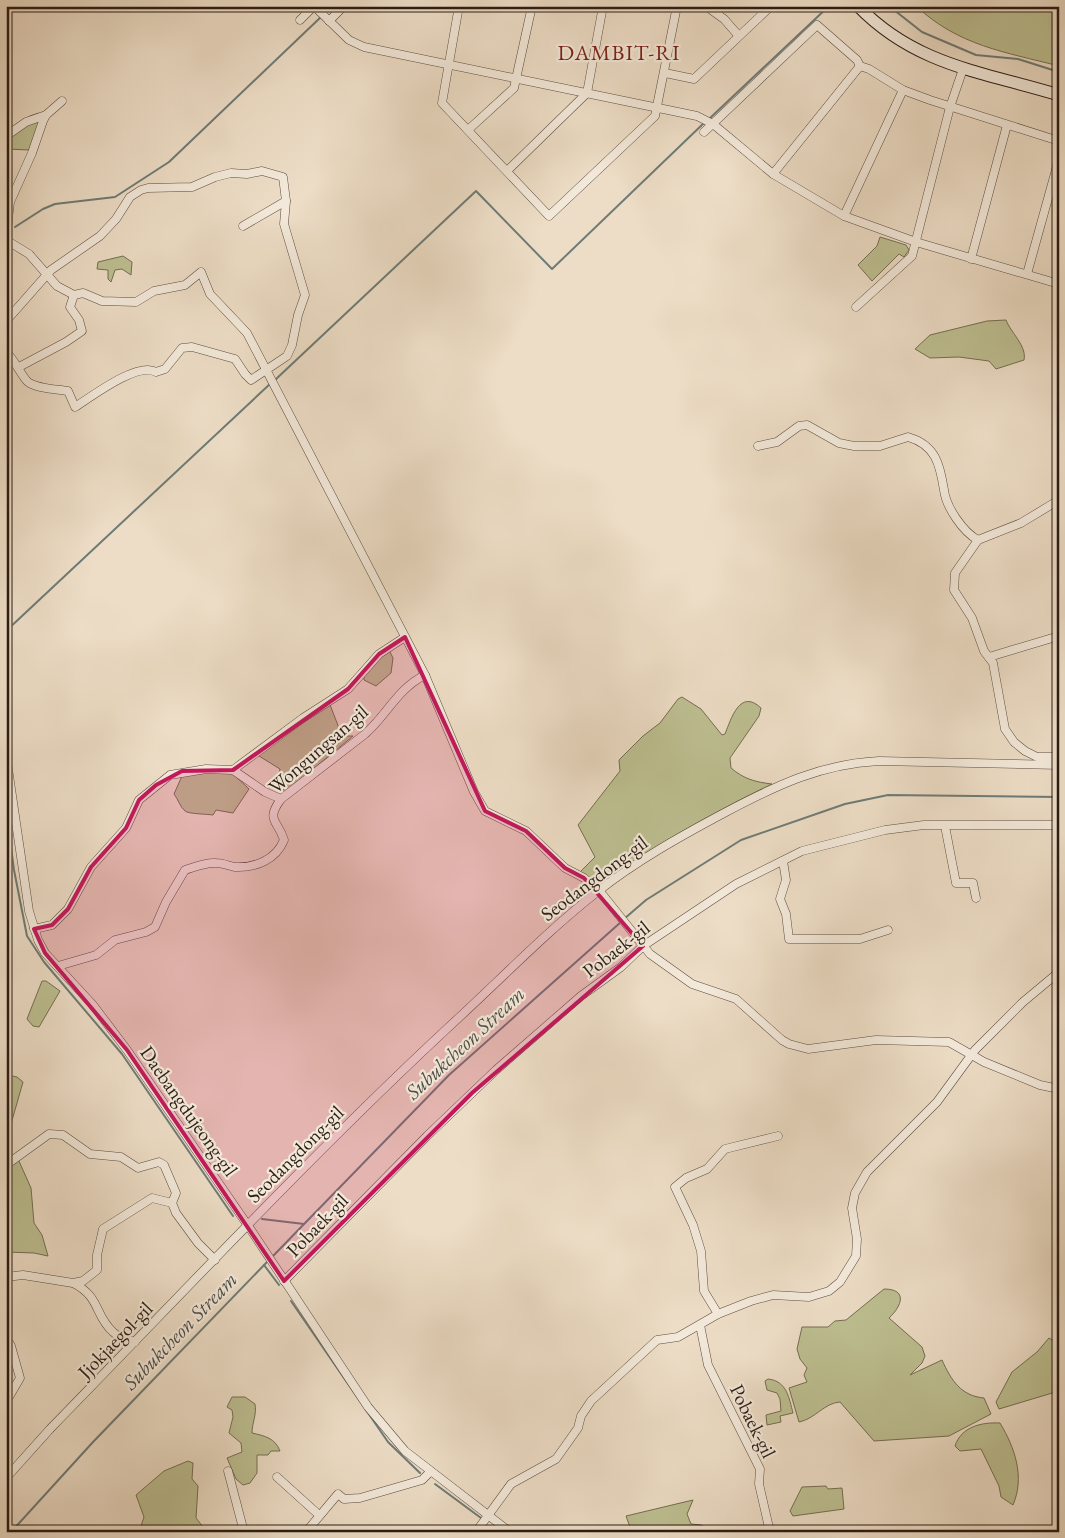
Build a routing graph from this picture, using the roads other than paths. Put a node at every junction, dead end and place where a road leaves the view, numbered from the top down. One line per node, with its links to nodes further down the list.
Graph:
1 (314, 6): 10 (street); 11 (street)
2 (344, 6): 11 (street)
3 (458, 6): 13 (street)
4 (532, 6): 17 (street)
5 (603, 6): 19 (street)
6 (677, 6): 16 (street)
7 (706, 6): 12 (street)
8 (771, 6): 12 (street)
9 (858, 6): 15 (street)
10 (300, 20)
11 (329, 21): 13 (street)
12 (738, 35): 16 (street)
13 (448, 65): 17 (street); 27 (street)
14 (860, 66): 18 (street); 25 (street); 33 (street)
15 (963, 70): 20 (street); 22 (street)
16 (665, 73): 23 (street)
17 (517, 79): 19 (street); 27 (street)
18 (903, 90): 22 (street); 35 (street)
19 (587, 94): 23 (street); 32 (street)
20 (1059, 95)
21 (62, 101): 24 (street)
22 (950, 107): 26 (street); 38 (street)
23 (658, 108): 25 (street); 32 (street)
24 (46, 115): 29 (street); 37 (street)
25 (713, 124): 28 (street); 33 (street)
26 (1008, 125): 30 (street); 39 (street)
27 (468, 130): 32 (street)
28 (704, 132)
29 (6, 136)
30 (1059, 141)
31 (1059, 159): 41 (street)
32 (507, 171)
33 (773, 174): 35 (street)
34 (286, 201): 36 (street); 40 (street); 48 (street)
35 (844, 216): 38 (street)
36 (243, 226)
37 (6, 238): 40 (street)
38 (916, 242): 39 (street); 44 (street)
39 (971, 259): 41 (street)
40 (48, 274): 43 (street); 45 (street)
41 (1027, 274): 42 (street)
42 (1059, 284)
43 (74, 295): 47 (street); 48 (street)
44 (856, 307)
45 (6, 321)
46 (6, 352): 47 (street)
47 (19, 367): 48 (street)
48 (268, 374): 53 (street)
49 (758, 446): 51 (street)
50 (1059, 500): 51 (street)
51 (978, 540): 54 (street)
52 (1059, 636): 54 (street)
53 (405, 637): 55 (street); 59 (street)
54 (989, 657): 57 (street)
55 (424, 675): 60 (street, Wongungsan-gil); 64 (street)
56 (6, 755): 66 (street, Daebangdujeong-gil)
57 (1059, 757)
58 (1059, 765): 64 (street, Seodangdong-gil)
59 (234, 770): 60 (street); 66 (street)
60 (281, 799): 69 (street, Wongungsan-gil)
61 (945, 826): 62 (street, Pobaek-gil); 63 (street, Pobaek-gil); 65 (street)
62 (1059, 826)
63 (783, 861): 67 (street); 68 (street, Pobaek-gil)
64 (600, 893): 68 (street); 76 (street, Seodangdong-gil)
65 (976, 898)
66 (34, 929): 69 (street, Daebangdujeong-gil)
67 (888, 930)
68 (642, 944): 71 (street); 79 (street, Pobaek-gil)
69 (58, 966): 76 (street, Daebangdujeong-gil)
70 (1059, 972): 71 (street)
71 (972, 1054): 72 (street); 81 (street)
72 (1059, 1089)
73 (778, 1136): 81 (street)
74 (6, 1166): 75 (street)
75 (172, 1203): 77 (street); 80 (street)
76 (250, 1228): 77 (street, Jjokjaegol-gil); 79 (street, Daebangdujeong-gil)
77 (215, 1260): 84 (street, Jjokjaegol-gil)
78 (6, 1278): 80 (street)
79 (284, 1282): 87 (street, Daebangdujeong-gil)
80 (73, 1283): 84 (street)
81 (718, 1314): 82 (street)
82 (700, 1325): 91 (street); 96 (street, Pobaek-gil)
83 (6, 1338): 85 (street)
84 (135, 1342): 89 (street, Jjokjaegol-gil)
85 (6, 1402)
86 (228, 1471): 92 (street)
87 (430, 1472): 90 (street); 91 (street, Daebangdujeong-gil)
88 (277, 1477): 90 (street)
89 (6, 1478)
90 (319, 1515): 93 (street)
91 (487, 1516): 94 (street); 95 (street, Daebangdujeong-gil)
92 (244, 1532)
93 (306, 1532)
94 (476, 1532)
95 (510, 1532)
96 (770, 1532)

